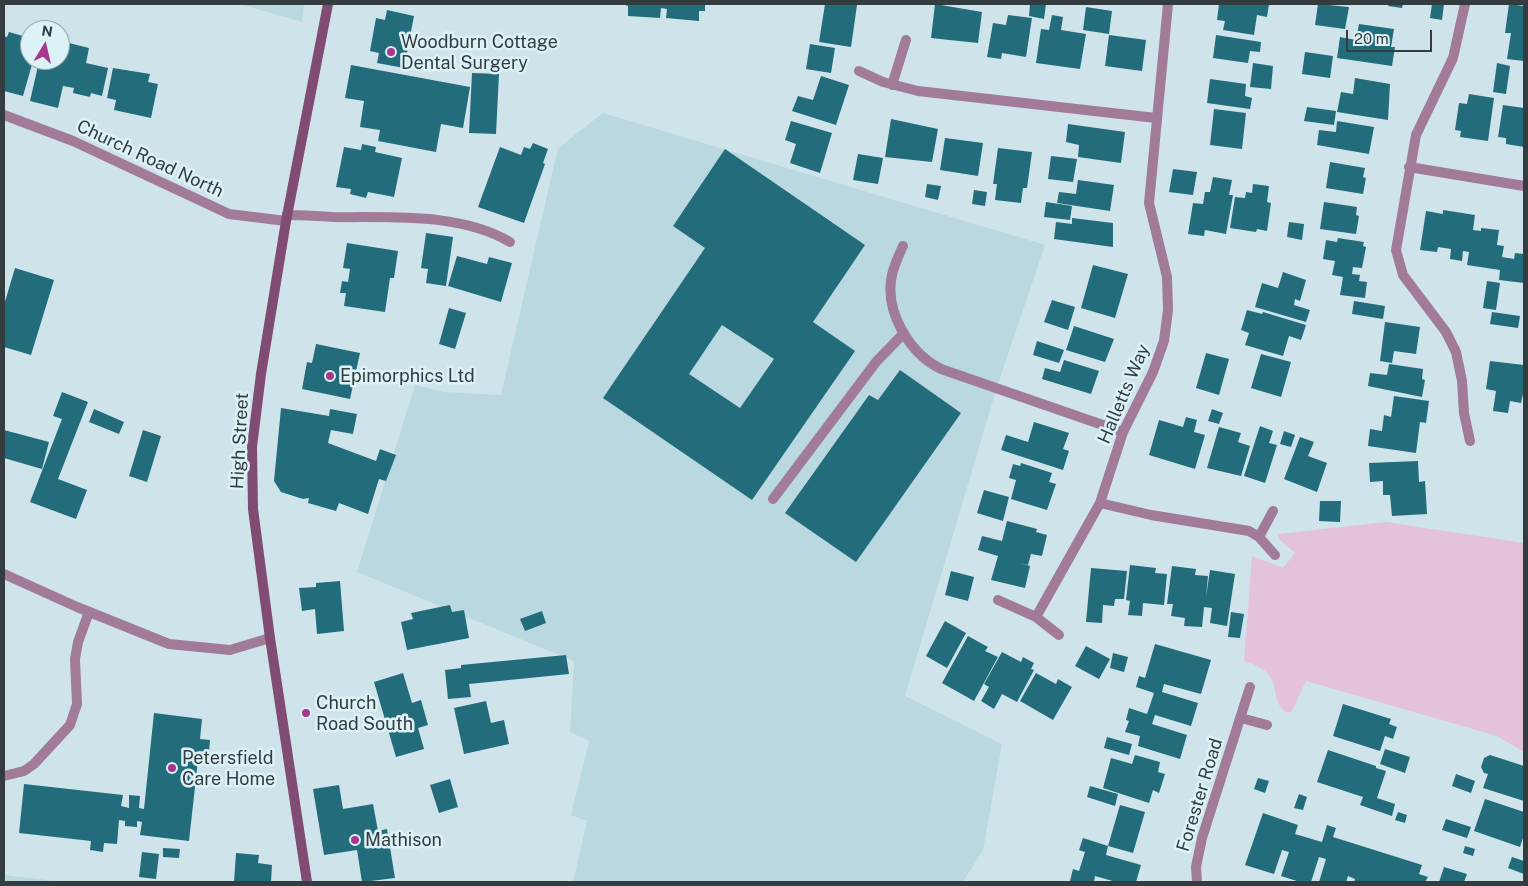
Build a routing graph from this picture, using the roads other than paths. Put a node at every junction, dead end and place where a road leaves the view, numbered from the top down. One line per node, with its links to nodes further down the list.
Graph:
1 (328, 4): 11 (main road, High Street)
2 (1168, 4): 8 (street, Halletts Way)
3 (1465, 4): 9 (street)
4 (906, 40): 6 (street)
5 (859, 71): 6 (street)
6 (892, 85): 8 (street)
7 (4, 115): 11 (street, Church Road North)
8 (1156, 118): 15 (street, Halletts Way)
9 (1409, 167): 10 (street); 16 (street)
10 (1524, 186)
11 (286, 218): 12 (street, Church Road North); 27 (main road, High Street)
12 (510, 242)
13 (903, 246): 14 (street)
14 (904, 332): 15 (street); 17 (street)
15 (1123, 432): 18 (street, Halletts Way)
16 (1470, 441)
17 (773, 499)
18 (1100, 503): 20 (street); 25 (street, Halletts Way)
19 (1273, 511): 20 (street)
20 (1259, 537): 21 (street)
21 (1275, 554)
22 (4, 574): 24 (street)
23 (998, 600): 25 (street)
24 (89, 612): 27 (street); 31 (street)
25 (1036, 617): 26 (street)
26 (1059, 635)
27 (270, 638): 32 (main road, High Street)
28 (1250, 687): 29 (street, Forester Road)
29 (1240, 718): 30 (street); 33 (street, Forester Road)
30 (1266, 726)
31 (4, 776)
32 (307, 882)
33 (1197, 882)

